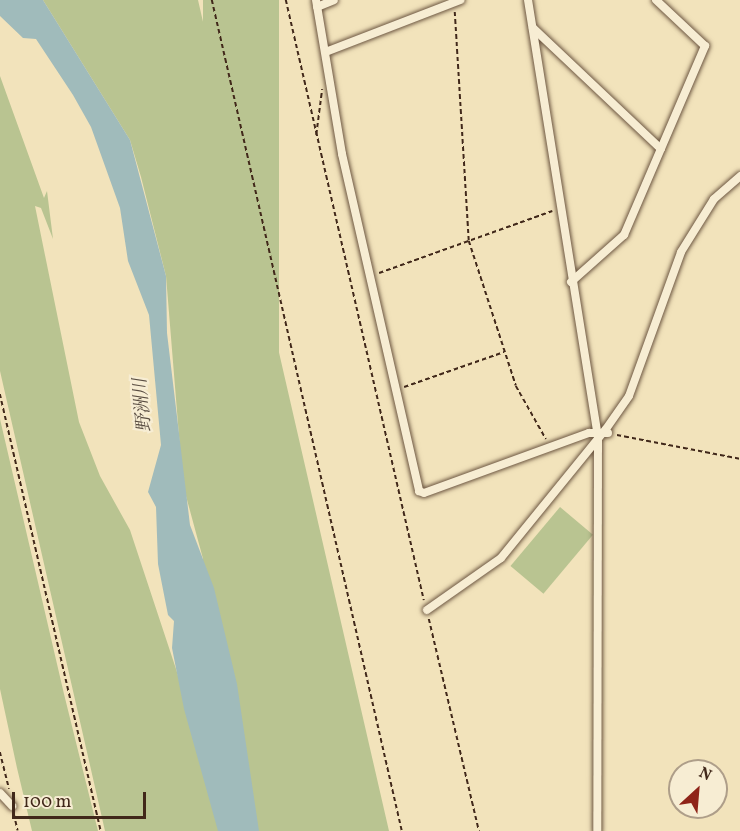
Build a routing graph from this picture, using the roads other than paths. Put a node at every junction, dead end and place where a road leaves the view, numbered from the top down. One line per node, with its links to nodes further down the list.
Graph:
1 (334, 0): 5 (street)
2 (528, 0): 6 (street)
3 (656, 0): 8 (street)
4 (456, 1): 7 (street)
5 (316, 3): 7 (street)
6 (533, 28): 8 (street); 10 (street)
7 (328, 51): 12 (street)
8 (661, 149): 10 (street)
9 (740, 176): 12 (street)
10 (570, 282): 12 (street)
11 (608, 433): 12 (street)
12 (598, 436): 13 (street); 16 (street)
13 (427, 610)
14 (0, 793): 15 (street)
15 (12, 806)
16 (597, 831)

